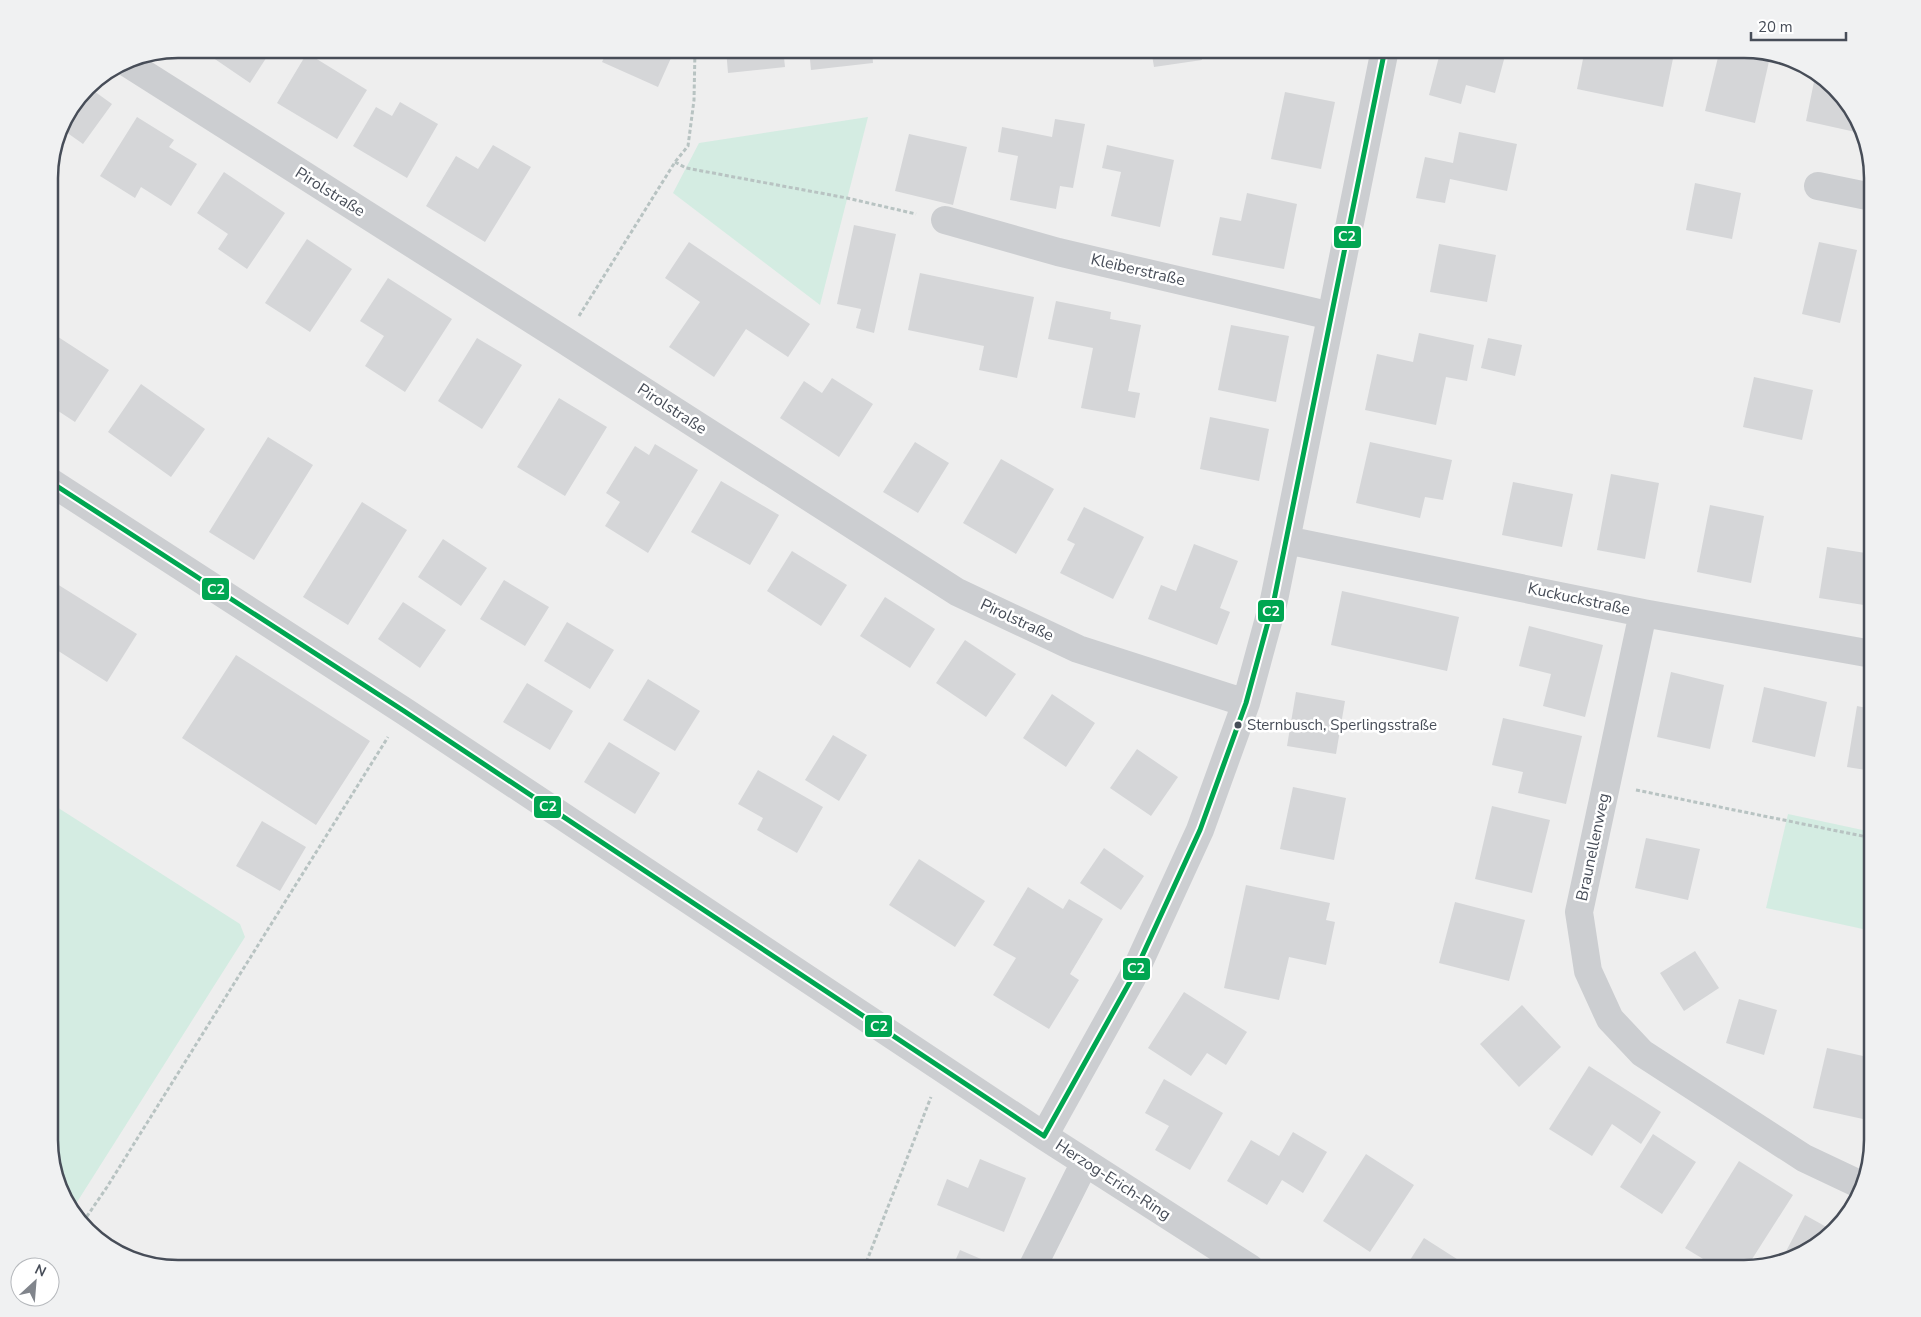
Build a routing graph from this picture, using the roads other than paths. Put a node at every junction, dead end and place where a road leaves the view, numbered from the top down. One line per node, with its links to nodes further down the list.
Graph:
1 (1383, 58): 6 (street)
2 (133, 67): 11 (street, Pirolstraße)
3 (1818, 186): 4 (street)
4 (1864, 195)
5 (945, 220): 6 (street, Kleiberstraße)
6 (1331, 316): 8 (street)
7 (58, 487): 12 (street, Herzog-Erich-Ring)
8 (1286, 540): 9 (street, Kuckuckstraße); 11 (street)
9 (1643, 613): 10 (street, Kuckuckstraße); 14 (street, Braunellenweg)
10 (1864, 653)
11 (1246, 703): 12 (street)
12 (1044, 1136): 13 (street, Herzog-Erich-Ring)
13 (1085, 1162): 15 (street); 16 (street, Herzog-Erich-Ring)
14 (1855, 1182)
15 (1036, 1260)
16 (1238, 1260)

